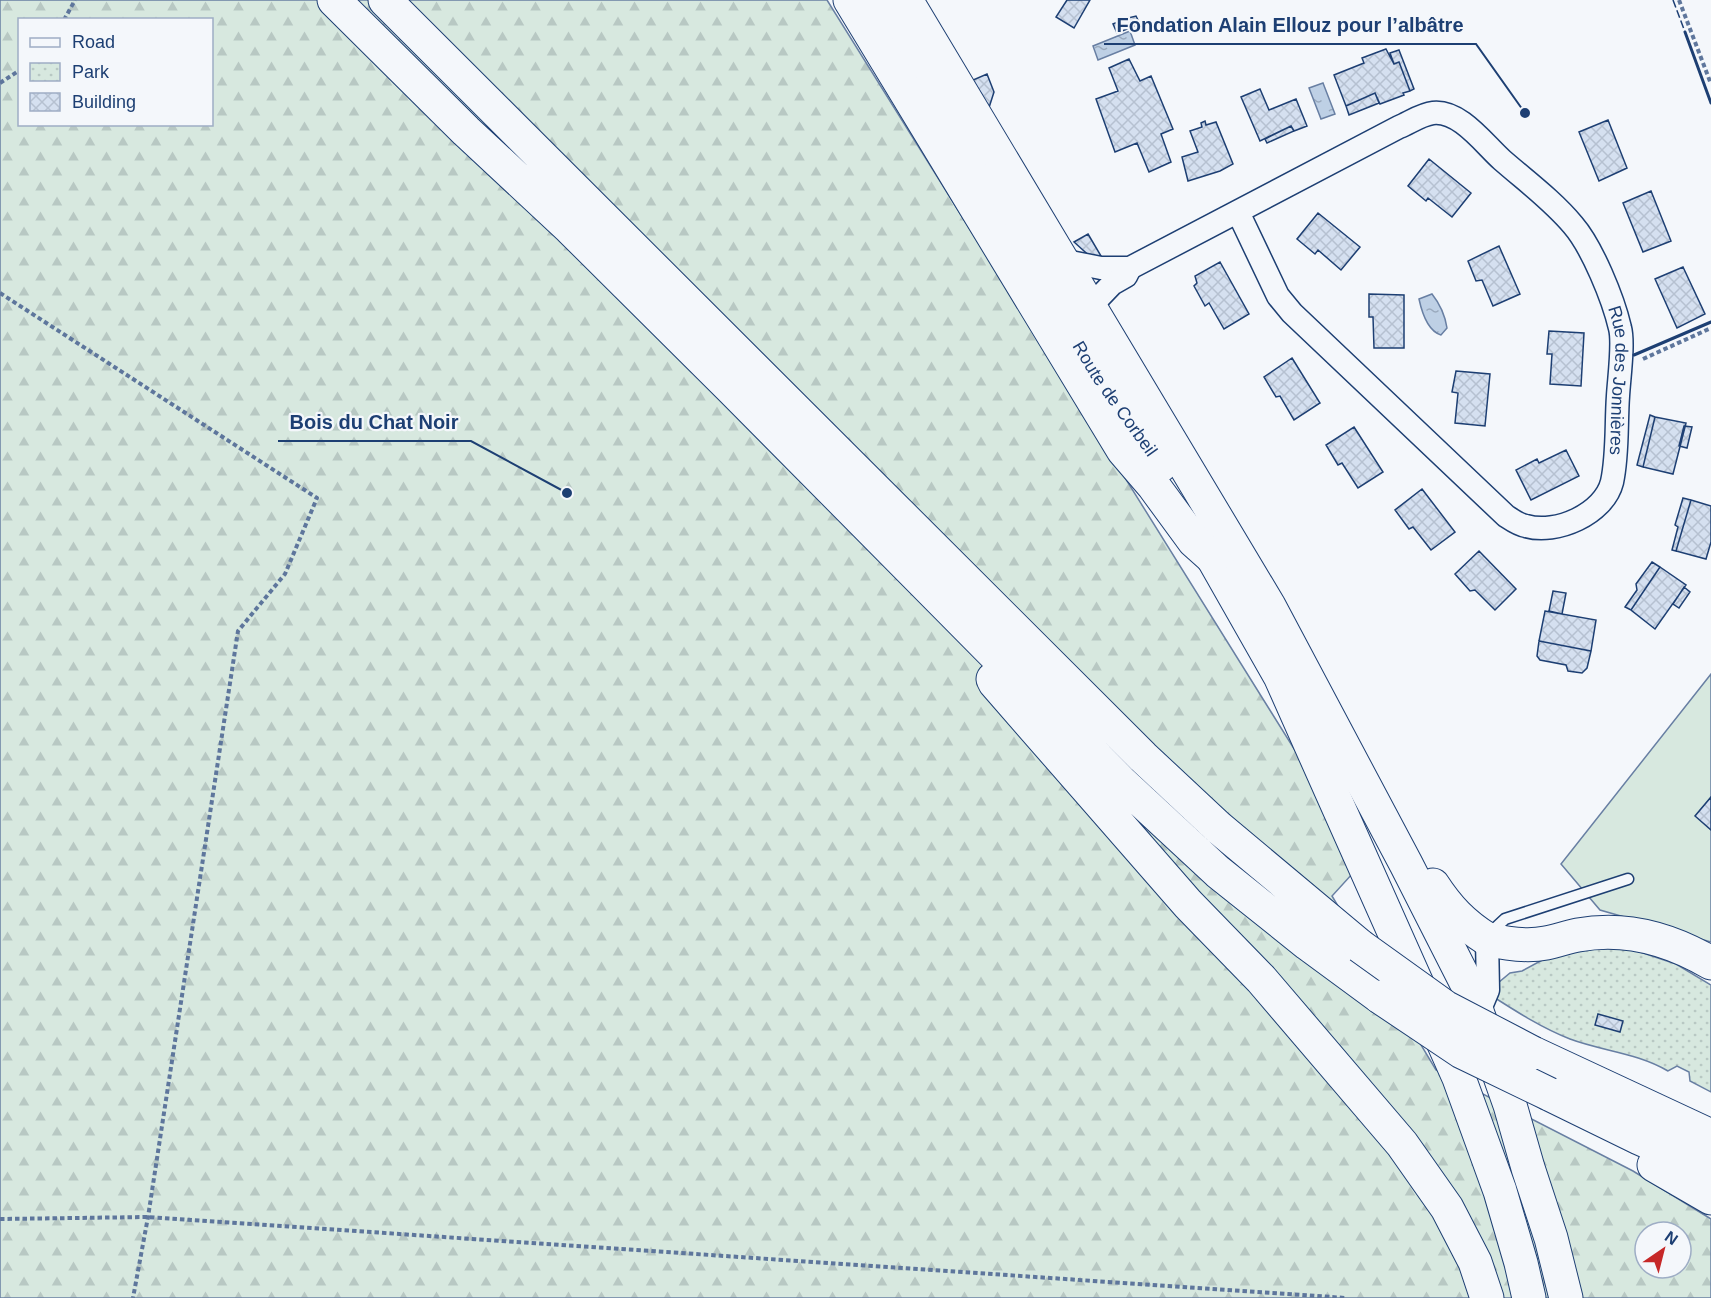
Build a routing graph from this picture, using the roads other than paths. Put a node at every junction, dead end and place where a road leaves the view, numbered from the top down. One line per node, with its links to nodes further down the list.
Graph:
1 (334, 0): 11 (main road)
2 (385, 0): 17 (main road, bridge)
3 (849, 0): 10 (main road)
4 (874, 0): 7 (main road, Route de Corbeil)
5 (906, 0): 7 (main road, Route de Corbeil)
6 (1238, 212): 6 (street, Rue des Jonnières); 8 (street, Rue des Jonnières)
7 (1049, 268): 8 (street, Rue des Jonnières); 9 (main road, Route de Corbeil); 10 (main road, Route de Corbeil)
8 (1130, 268): 9 (street, Rue des Jonnières)
9 (1089, 308): 12 (main road, Route de Corbeil)
10 (1213, 558): 22 (main road, Route de Corbeil)
11 (975, 633): 18 (main road, bridge); 21 (main road)
12 (1406, 864): 14 (main road); 16 (main road, Route de Corbeil)
13 (1628, 879): 14 (lane)
14 (1487, 939): 15 (main road); 16 (street)
15 (1711, 963)
16 (1478, 1014): 23 (main road, Route de Corbeil)
17 (1711, 1136)
18 (1639, 1138): 19 (main road); 20 (main road)
19 (1711, 1170)
20 (1711, 1198)
21 (1487, 1298)
22 (1529, 1298)
23 (1566, 1298)

